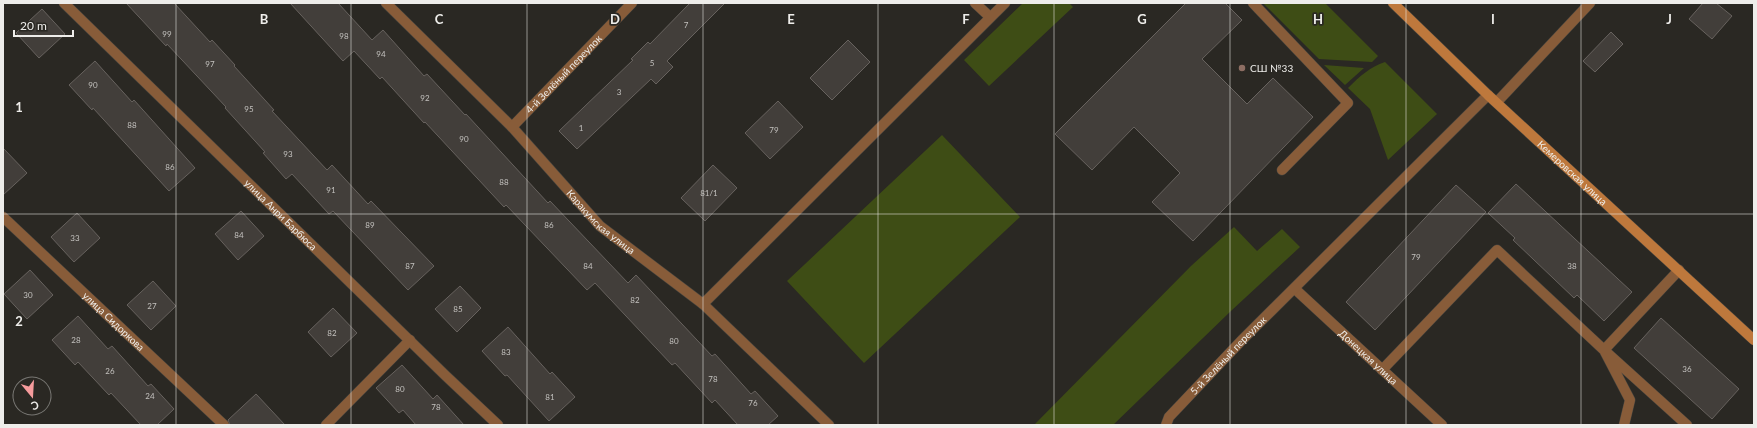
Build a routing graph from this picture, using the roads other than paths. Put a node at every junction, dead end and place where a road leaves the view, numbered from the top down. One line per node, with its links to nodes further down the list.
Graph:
1 (64, 3): 18 (street, улица Анри Барбюса)
2 (386, 3): 12 (street, Каракумская улица)
3 (632, 3): 12 (street, 4-й Зелёный переулок)
4 (975, 3): 9 (street)
5 (1004, 3): 9 (street)
6 (1253, 3): 13 (street)
7 (1393, 3): 10 (street, Кемеровская улица)
8 (1590, 3): 11 (street)
9 (990, 17): 17 (street)
10 (1488, 95): 11 (street, Кемеровская улица); 16 (street, 5-й Зелёный переулок)
11 (1497, 102): 15 (street, Кемеровская улица)
12 (512, 127): 17 (street, Каракумская улица)
13 (1282, 170)
14 (3, 217): 22 (street, улица Сидоркова)
15 (1679, 270): 19 (street, Кемеровская улица); 20 (street)
16 (1295, 289): 21 (street, Донецкая улица); 26 (street, 5-й Зелёный переулок)
17 (703, 304): 25 (street, Каракумская улица)
18 (410, 340): 23 (street); 24 (street, улица Анри Барбюса)
19 (1754, 340)
20 (1604, 350): 21 (street); 28 (street); 29 (street)
21 (1382, 370): 27 (street, Донецкая улица)
22 (224, 425)
23 (326, 425)
24 (498, 425)
25 (829, 425)
26 (1166, 425)
27 (1442, 425)
28 (1624, 425)
29 (1687, 425)

